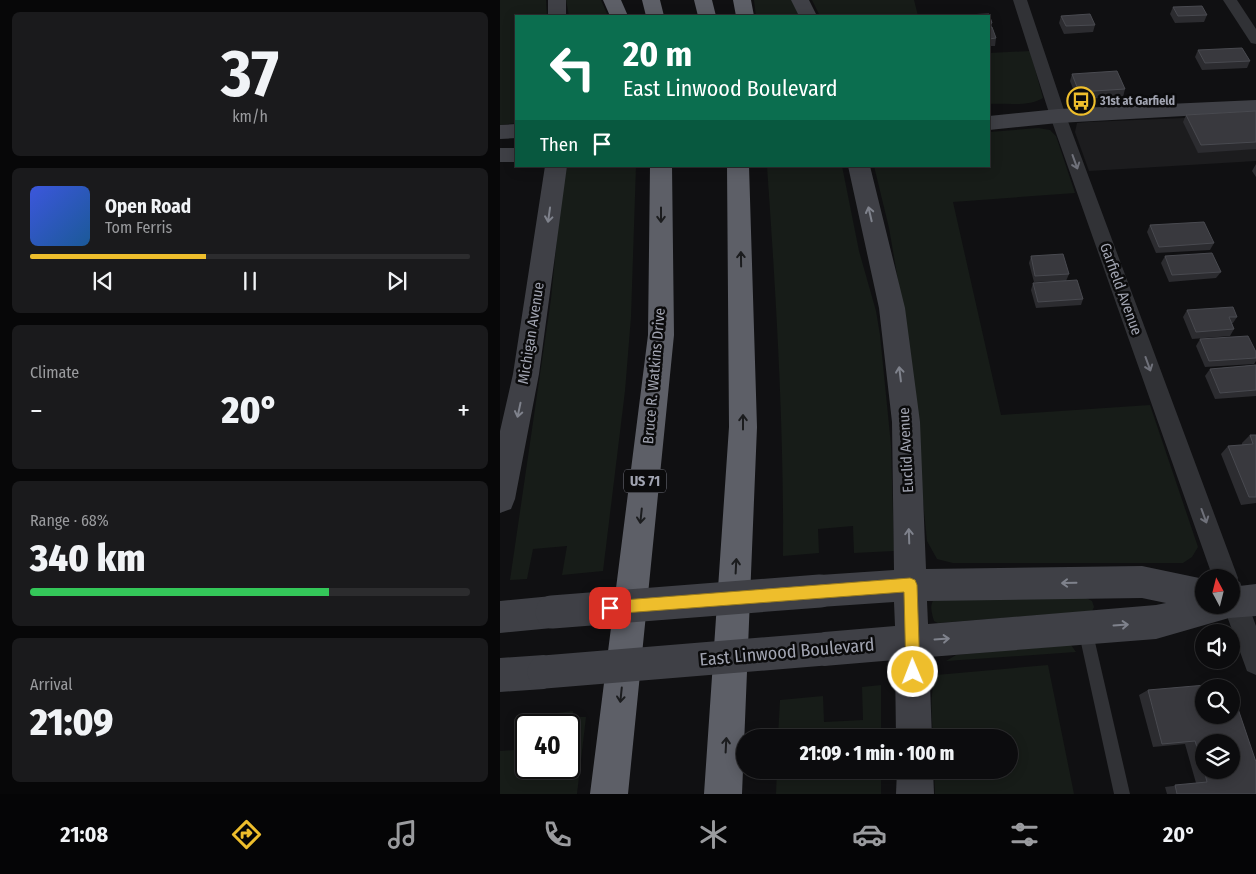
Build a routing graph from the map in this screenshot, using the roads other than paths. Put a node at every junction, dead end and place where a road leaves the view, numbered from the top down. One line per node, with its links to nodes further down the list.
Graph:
1 (557, 0): 9 (main road)
2 (612, 0): 10 (highway)
3 (652, 0): 11 (highway)
4 (703, 0): 12 (highway)
5 (742, 0): 13 (highway)
6 (800, 0): 14 (main road)
7 (1020, 0): 18 (street, Garfield Avenue)
8 (1230, 0): 15 (street)
9 (557, 15)
10 (619, 15)
11 (655, 15)
12 (707, 15)
13 (745, 15)
14 (808, 15)
15 (1256, 40)
16 (1256, 106): 18 (main road)
17 (990, 112): 18 (main road)
18 (1058, 116): 19 (main road); 29 (street, Garfield Avenue, one-way to 29)
19 (990, 123)
20 (515, 131): 21 (main road)
21 (500, 132)
22 (515, 154): 23 (main road)
23 (500, 155)
24 (556, 167): 28 (main road, Michigan Avenue, one-way to 28)
25 (661, 167): 41 (highway, Bruce R. Watkins Drive / US 71, one-way to 41)
26 (859, 167): 30 (main road, Euclid Avenue, one-way to 26)
27 (739, 170): 42 (highway, one-way to 27)
28 (500, 499)
29 (1223, 569)
30 (910, 585): 31 (main road, one-way to 30); 34 (main road, bridge); 36 (main road, Euclid Avenue)
31 (1195, 593)
32 (1195, 609): 35 (main road, East Linwood Boulevard, one-way to 32)
33 (1239, 614): 37 (street, Garfield Avenue)
34 (500, 617)
35 (1085, 628): 36 (main road, East Linwood Boulevard, one-way to 35); 44 (lane)
36 (912, 641): 38 (main road, East Linwood Boulevard, bridge); 39 (main road, Euclid Avenue)
37 (1256, 662)
38 (500, 676)
39 (914, 729)
40 (915, 779): 43 (main road)
41 (610, 794)
42 (723, 794)
43 (915, 794)
44 (1122, 794)

